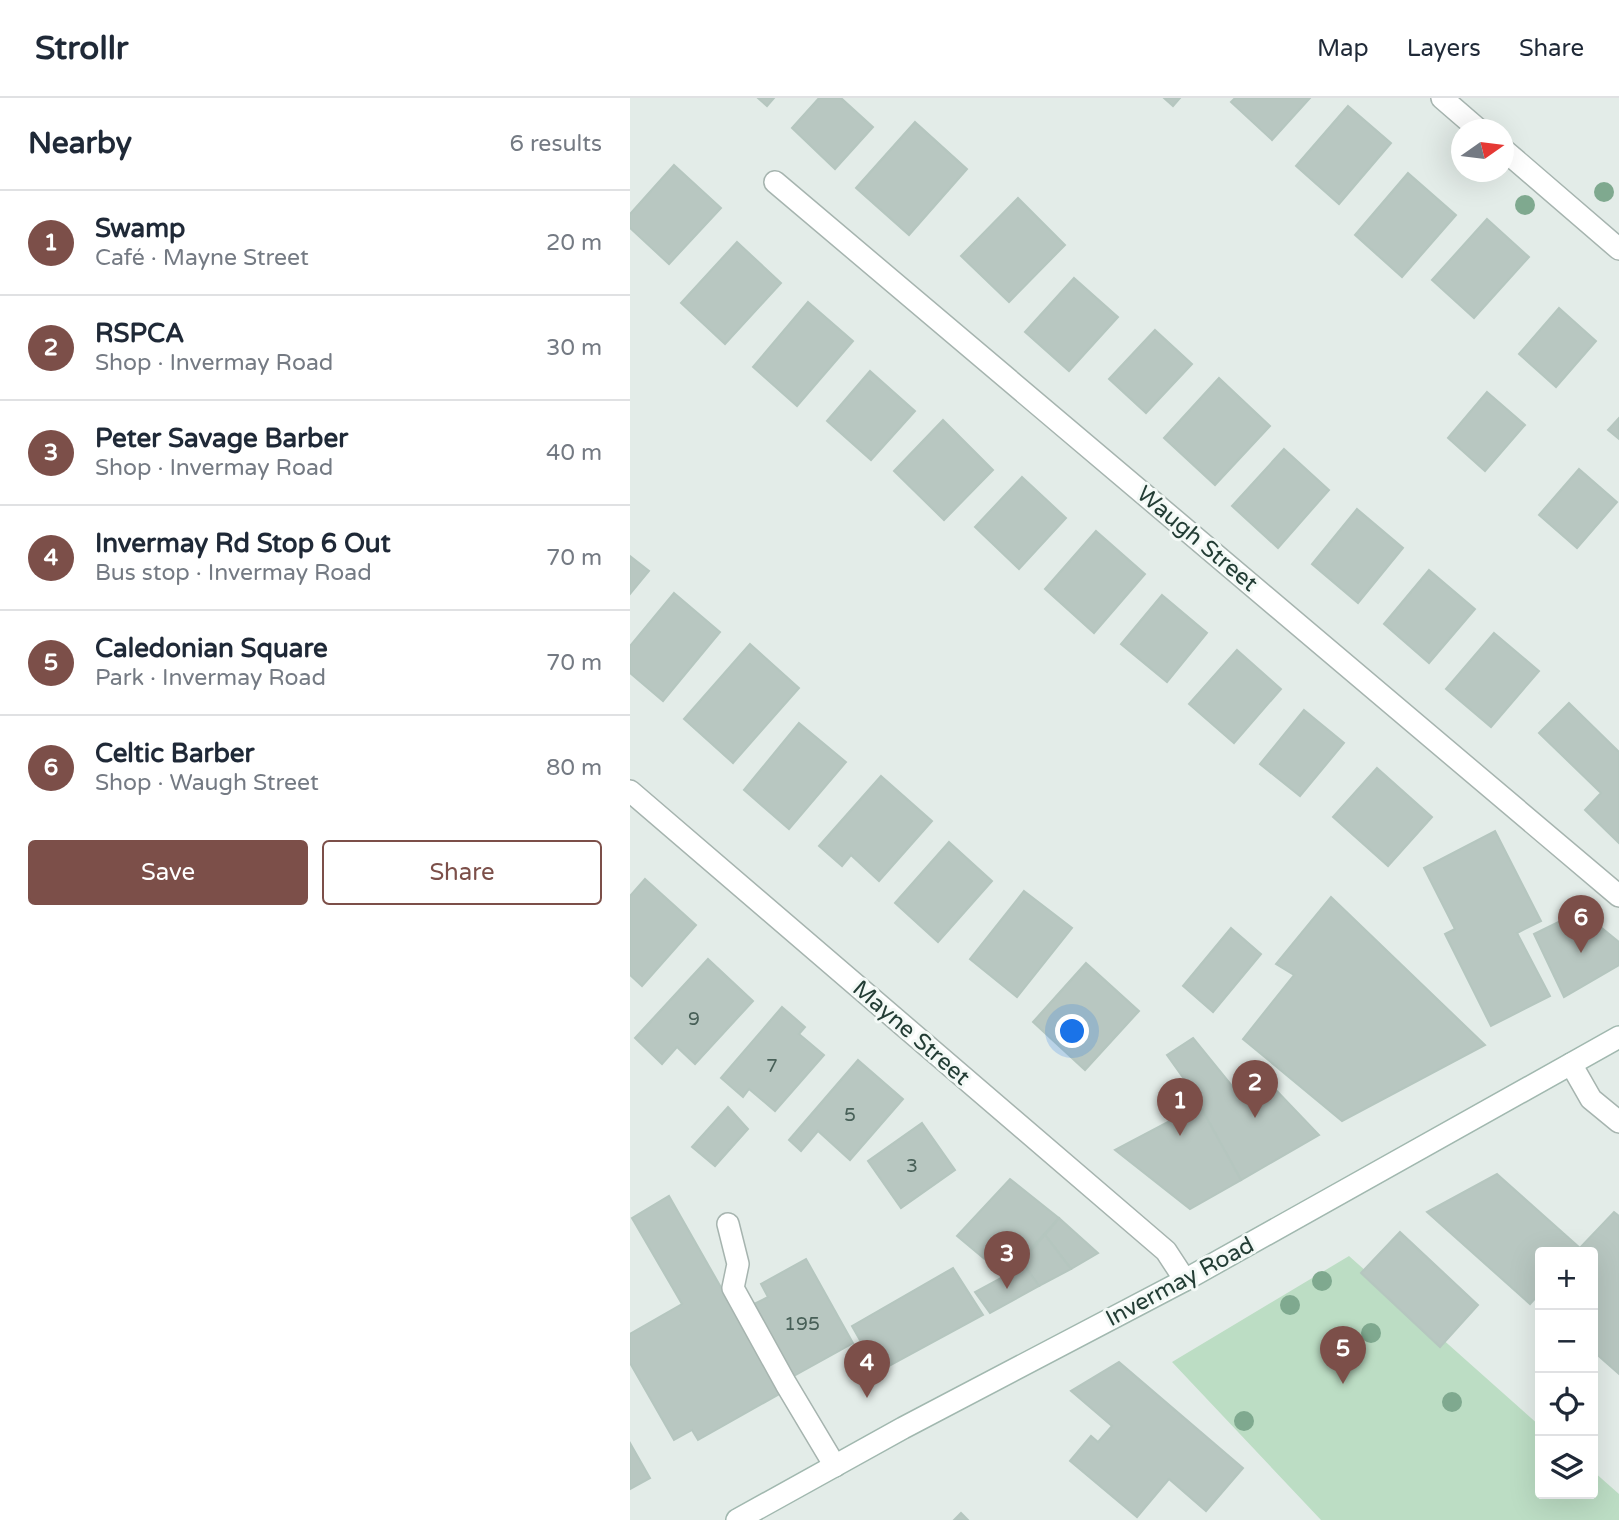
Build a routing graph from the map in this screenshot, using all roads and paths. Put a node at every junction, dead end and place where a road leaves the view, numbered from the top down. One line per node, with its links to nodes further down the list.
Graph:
1 (1442, 98): 2 (street)
2 (1466, 119)
3 (1514, 159): 5 (street)
4 (775, 182): 7 (street, Waugh Street)
5 (1619, 249)
6 (630, 791): 12 (street, Mayne Street)
7 (1619, 896)
8 (1619, 1037): 9 (street, Invermay Road)
9 (1571, 1063): 10 (street); 12 (street, Invermay Road)
10 (1619, 1122)
11 (728, 1224): 13 (street)
12 (1185, 1280): 13 (street, Invermay Road)
13 (835, 1466): 14 (street, Invermay Road)
14 (737, 1520)

